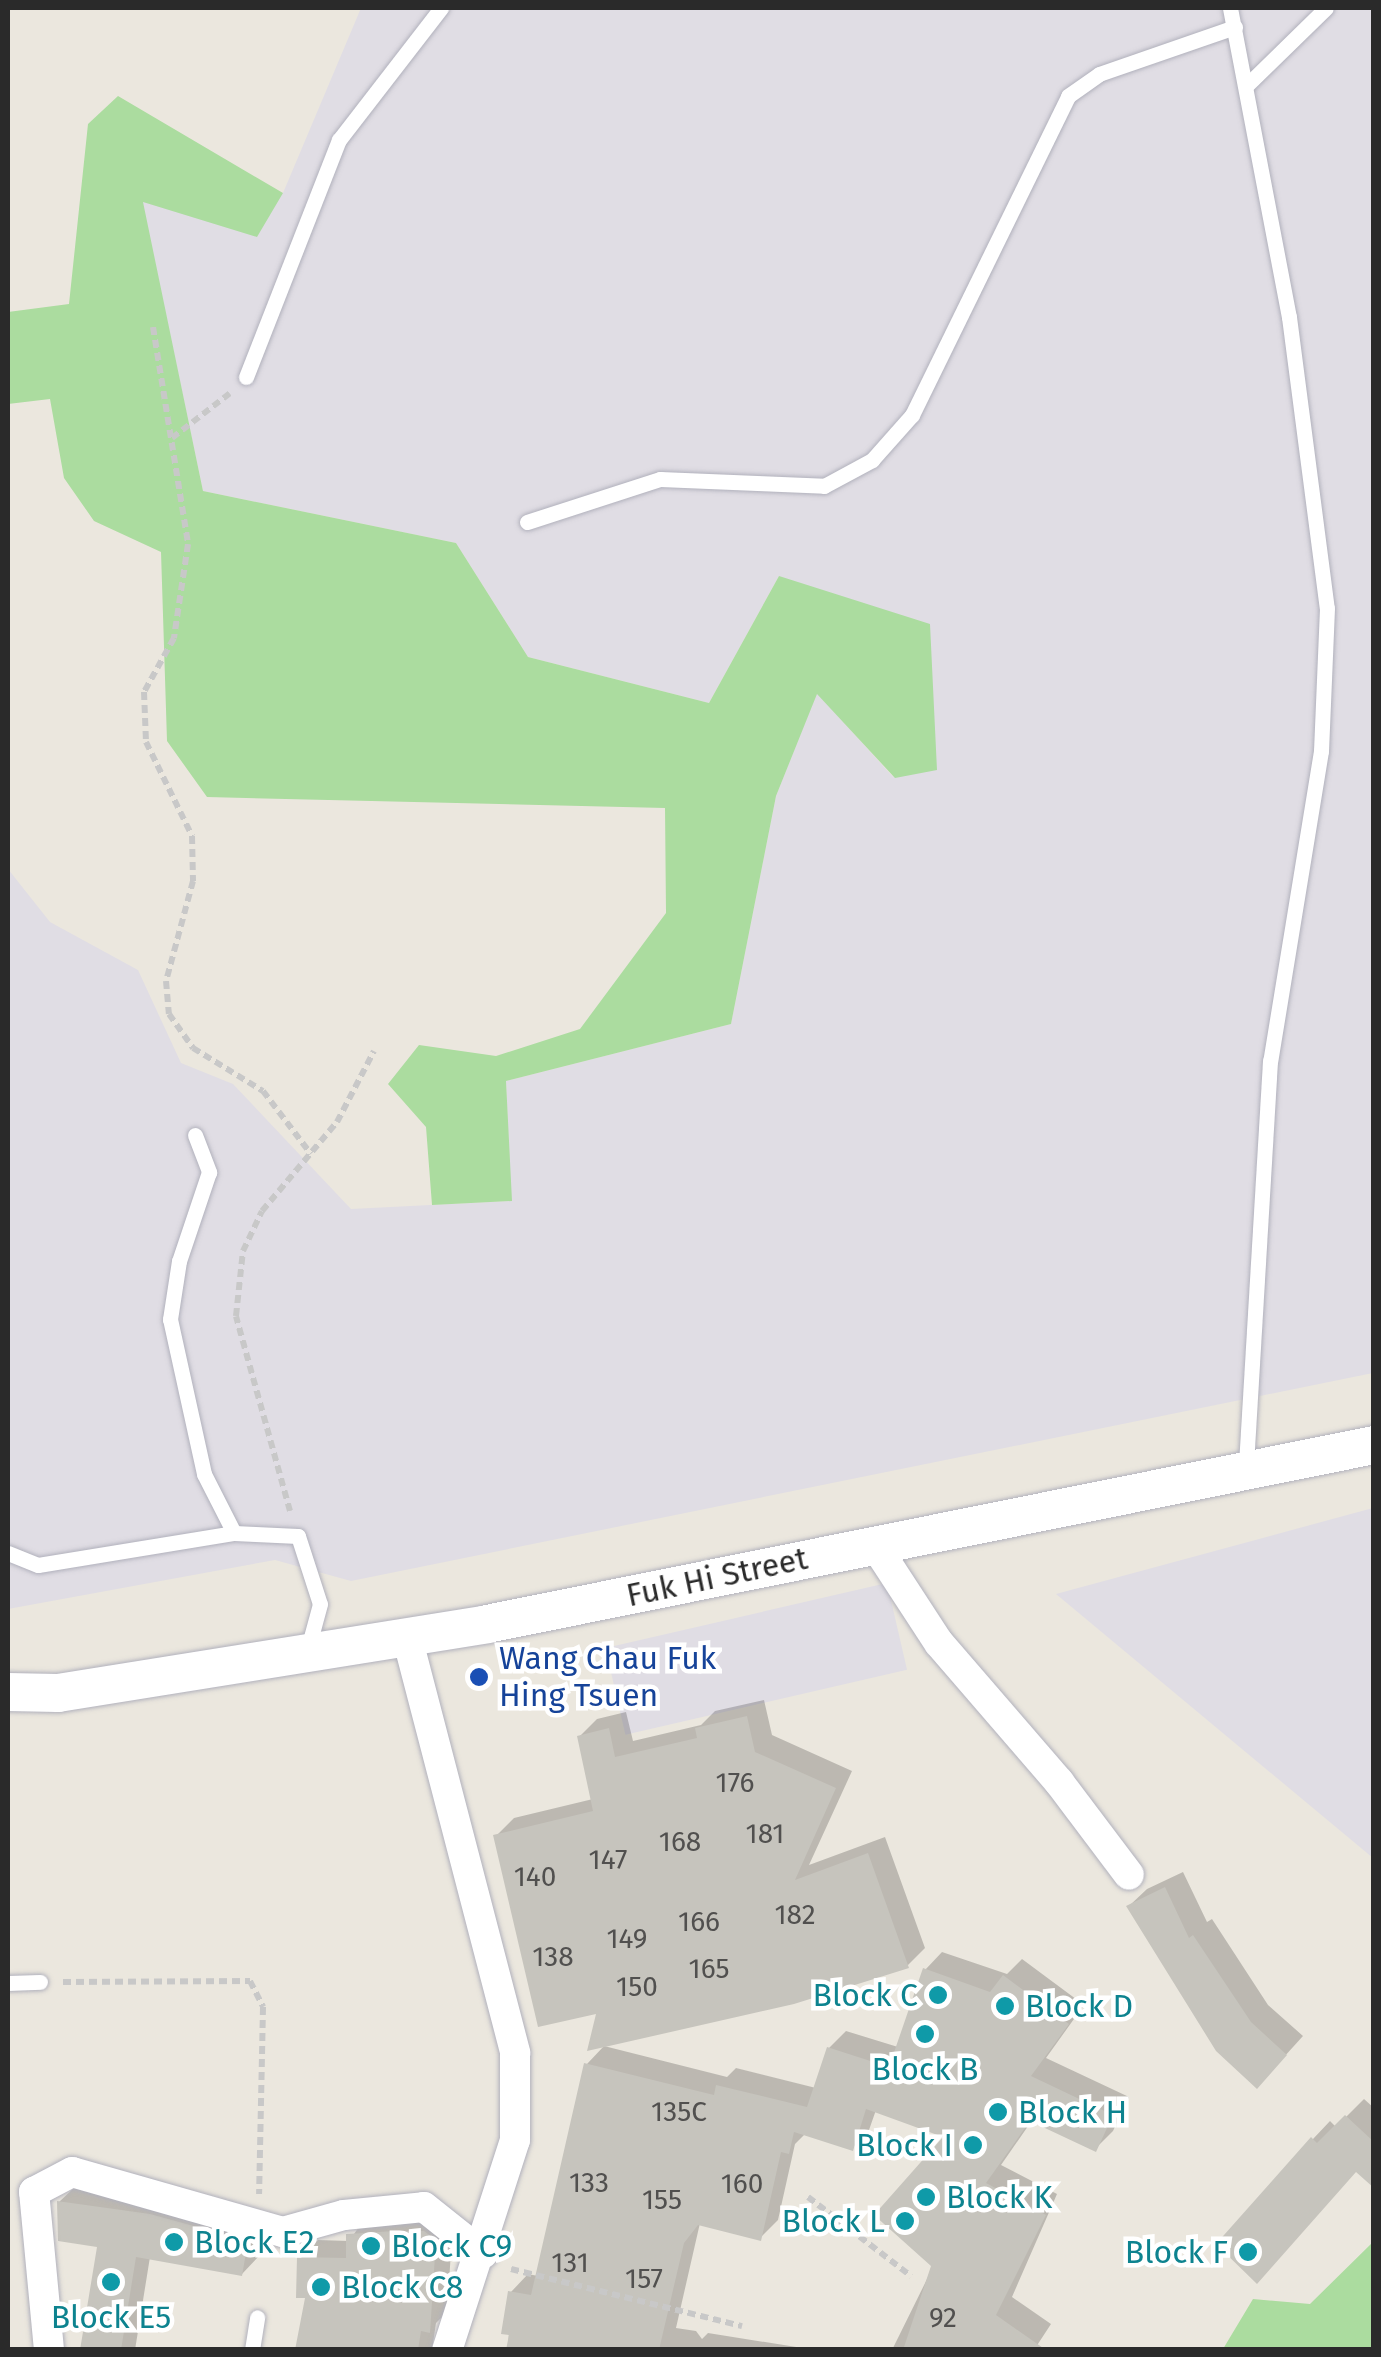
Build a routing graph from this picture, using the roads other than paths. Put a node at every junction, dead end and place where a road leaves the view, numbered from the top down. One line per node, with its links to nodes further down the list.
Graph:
1 (442, 8): 6 (lane)
2 (1230, 8): 4 (lane)
3 (1326, 8): 5 (lane)
4 (1234, 27): 5 (lane); 7 (lane)
5 (1248, 85): 10 (lane)
6 (246, 376)
7 (528, 522)
8 (196, 1135): 11 (lane)
9 (1374, 1445): 10 (street, Fuk Hi Street)
10 (1246, 1469): 12 (street, Fuk Hi Street)
11 (234, 1533): 13 (lane); 15 (lane)
12 (876, 1545): 14 (street, Fuk Hi Street); 19 (street)
13 (8, 1553)
14 (407, 1637): 15 (street, Fuk Hi Street); 22 (street)
15 (307, 1652): 17 (street, Fuk Hi Street)
16 (8, 1692): 17 (street, Fuk Hi Street)
17 (58, 1694): 18 (street, Fuk Hi Street)
18 (8, 1723)
19 (1129, 1875)
20 (40, 1982): 21 (lane)
21 (8, 1983)
22 (482, 2258): 24 (street); 26 (street)
23 (257, 2317): 25 (lane)
24 (48, 2350)
25 (252, 2350)
26 (448, 2350)

